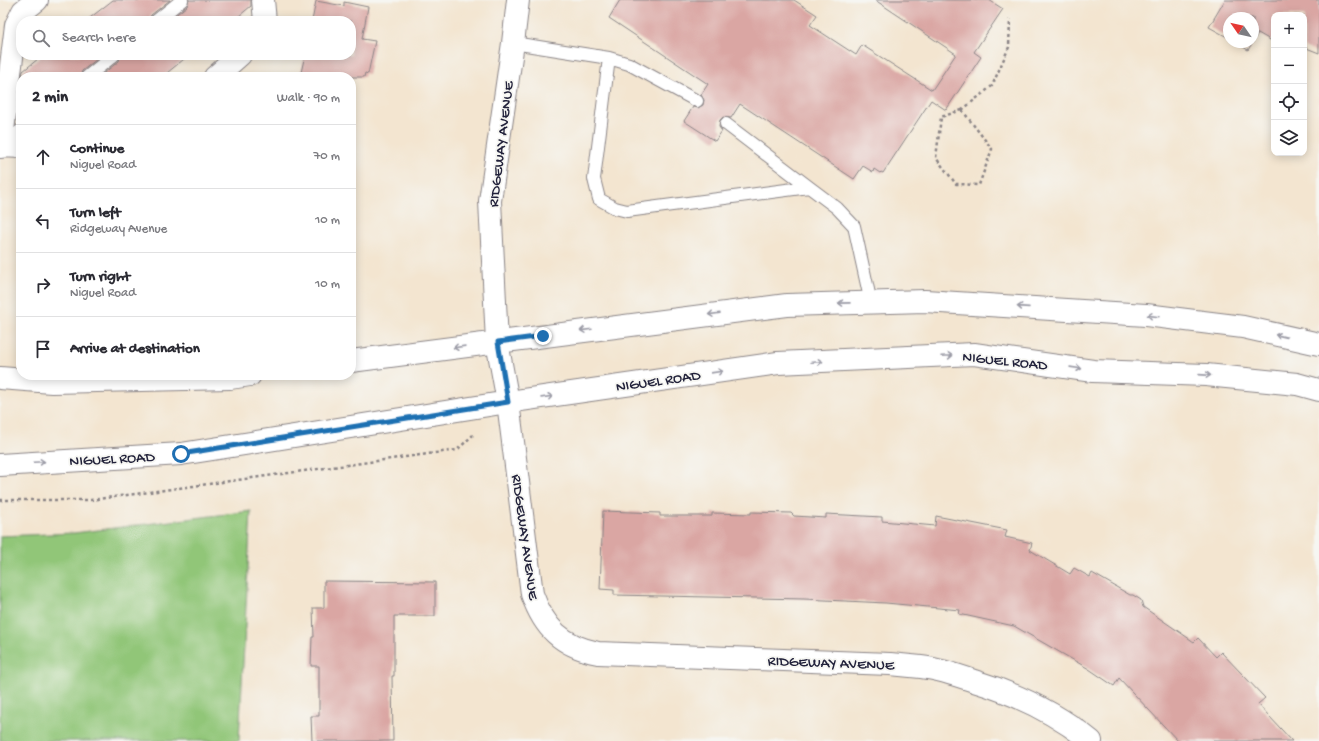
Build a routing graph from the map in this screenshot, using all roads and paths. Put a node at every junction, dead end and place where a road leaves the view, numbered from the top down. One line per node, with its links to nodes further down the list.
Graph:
1 (37, 0): 5 (main road)
2 (182, 0): 6 (lane)
3 (263, 0): 7 (main road)
4 (518, 0): 10 (main road, RIDGEWAY AVENUE)
5 (20, 16)
6 (162, 16)
7 (265, 16)
8 (1010, 19): 17 (path)
9 (16, 25): 20 (main road)
10 (513, 44): 11 (lane); 23 (main road, RIDGEWAY AVENUE)
11 (609, 58): 16 (lane); 21 (lane)
12 (108, 60): 14 (lane)
13 (234, 60): 15 (main road)
14 (93, 72)
15 (220, 72)
16 (697, 101)
17 (962, 110): 17 (path)
18 (726, 124): 21 (lane)
19 (16, 136): 20 (lane)
20 (7, 147)
21 (809, 187): 22 (lane)
22 (871, 303): 23 (main road, one-way to 23); 24 (main road, one-way to 22)
23 (498, 342): 25 (main road, one-way to 25); 31 (main road, RIDGEWAY AVENUE)
24 (1319, 344)
25 (356, 360)
26 (0, 378): 27 (main road)
27 (16, 379)
28 (26, 380): 29 (main road)
29 (141, 380)
30 (1319, 390): 31 (main road, NIGUEL ROAD, one-way to 30)
31 (508, 402): 33 (main road, NIGUEL ROAD, one-way to 31); 35 (main road, RIDGEWAY AVENUE)
32 (474, 434): 34 (path)
33 (0, 464)
34 (0, 500)
35 (1091, 741)

